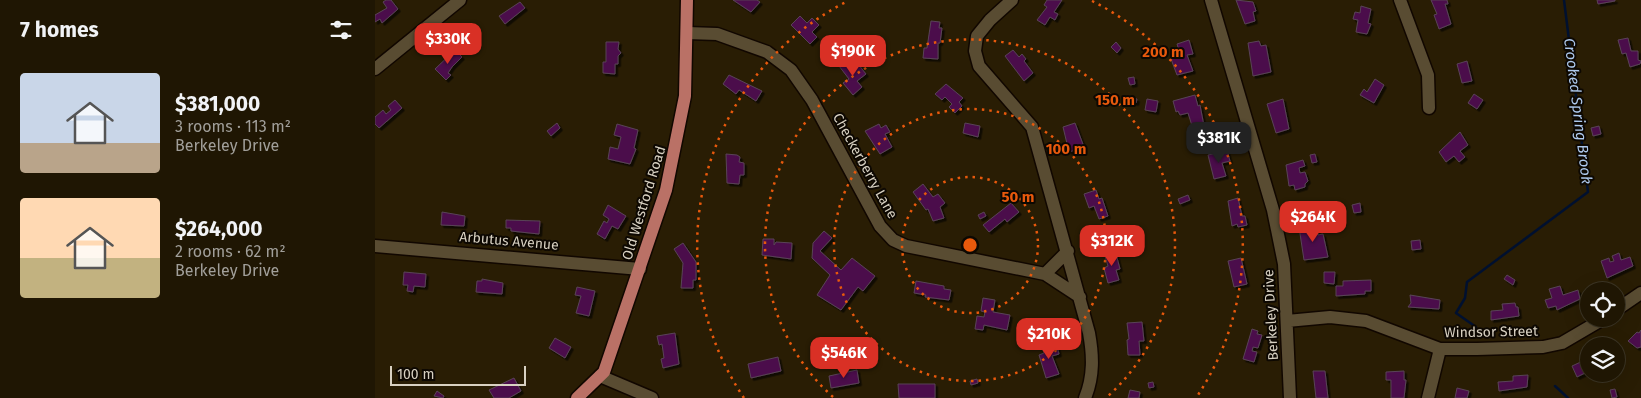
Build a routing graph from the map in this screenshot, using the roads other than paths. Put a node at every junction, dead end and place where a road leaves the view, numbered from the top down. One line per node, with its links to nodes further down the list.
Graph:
1 (460, 0): 7 (street)
2 (687, 0): 6 (main road, Old Westford Road)
3 (1012, 0): 10 (street)
4 (1211, 0): 16 (street, Berkeley Drive)
5 (1400, 0): 8 (street)
6 (687, 33): 11 (main road, Old Westford Road); 12 (street, Checkerberry Lane)
7 (375, 69)
8 (1429, 108)
9 (375, 246): 11 (street, Arbutus Avenue)
10 (1068, 251): 12 (street); 14 (street)
11 (640, 268): 19 (main road, Old Westford Road)
12 (1045, 274): 14 (street, Checkerberry Lane)
13 (1641, 293): 15 (street)
14 (1080, 297): 22 (street)
15 (1625, 304)
16 (1287, 321): 18 (street, Windsor Street); 23 (street, Berkeley Drive)
17 (1589, 327): 18 (street, Windsor Street)
18 (1440, 349): 24 (street)
19 (600, 376): 20 (main road, Old Westford Road); 21 (street)
20 (577, 398)
21 (652, 398)
22 (1085, 398)
23 (1290, 398)
24 (1428, 398)

